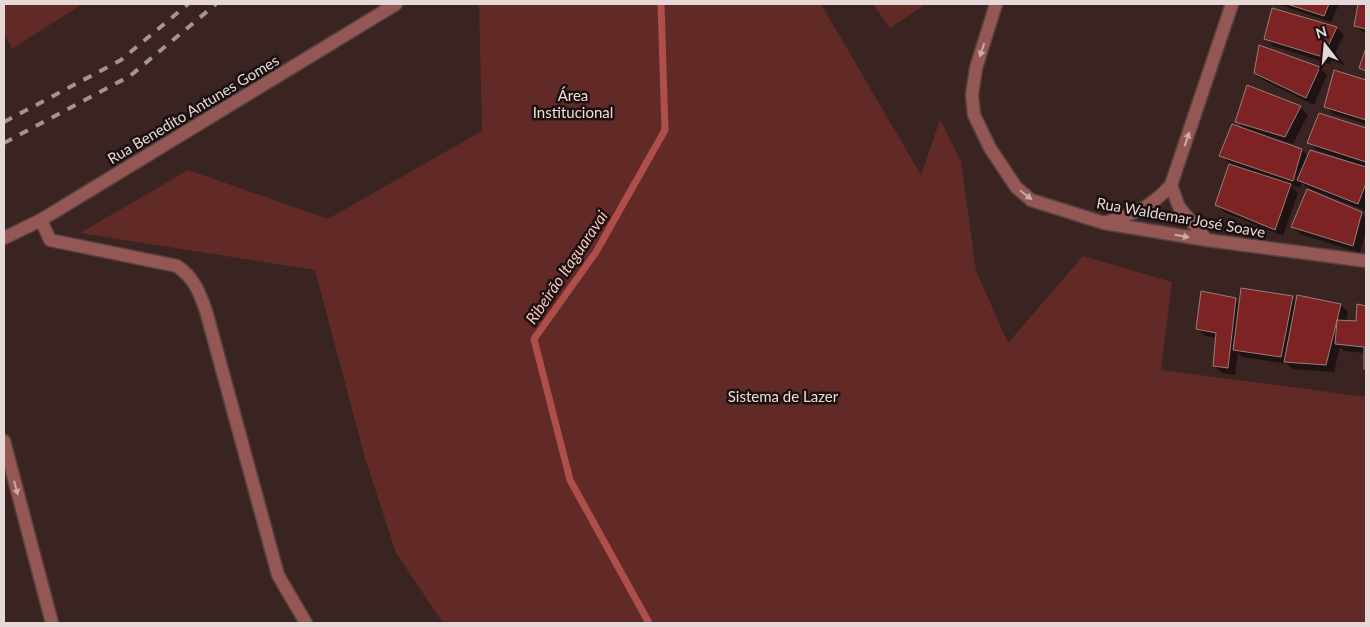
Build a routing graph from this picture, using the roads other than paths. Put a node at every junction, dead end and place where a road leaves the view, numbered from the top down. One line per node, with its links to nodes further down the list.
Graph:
1 (396, 4): 5 (street, Rua Benedito Antunes Gomes)
2 (996, 4): 6 (street, Rua Waldemar José Soave, one-way to 6)
3 (1232, 4): 4 (street, one-way to 3)
4 (1171, 185): 6 (street); 8 (street)
5 (41, 220): 7 (street, Rua Benedito Antunes Gomes); 12 (street)
6 (1104, 223): 8 (street, Rua Waldemar José Soave, one-way to 8)
7 (4, 238)
8 (1207, 240): 9 (street, Rua Waldemar José Soave)
9 (1366, 260)
10 (4, 440): 11 (street, one-way to 11)
11 (52, 623)
12 (306, 623)

